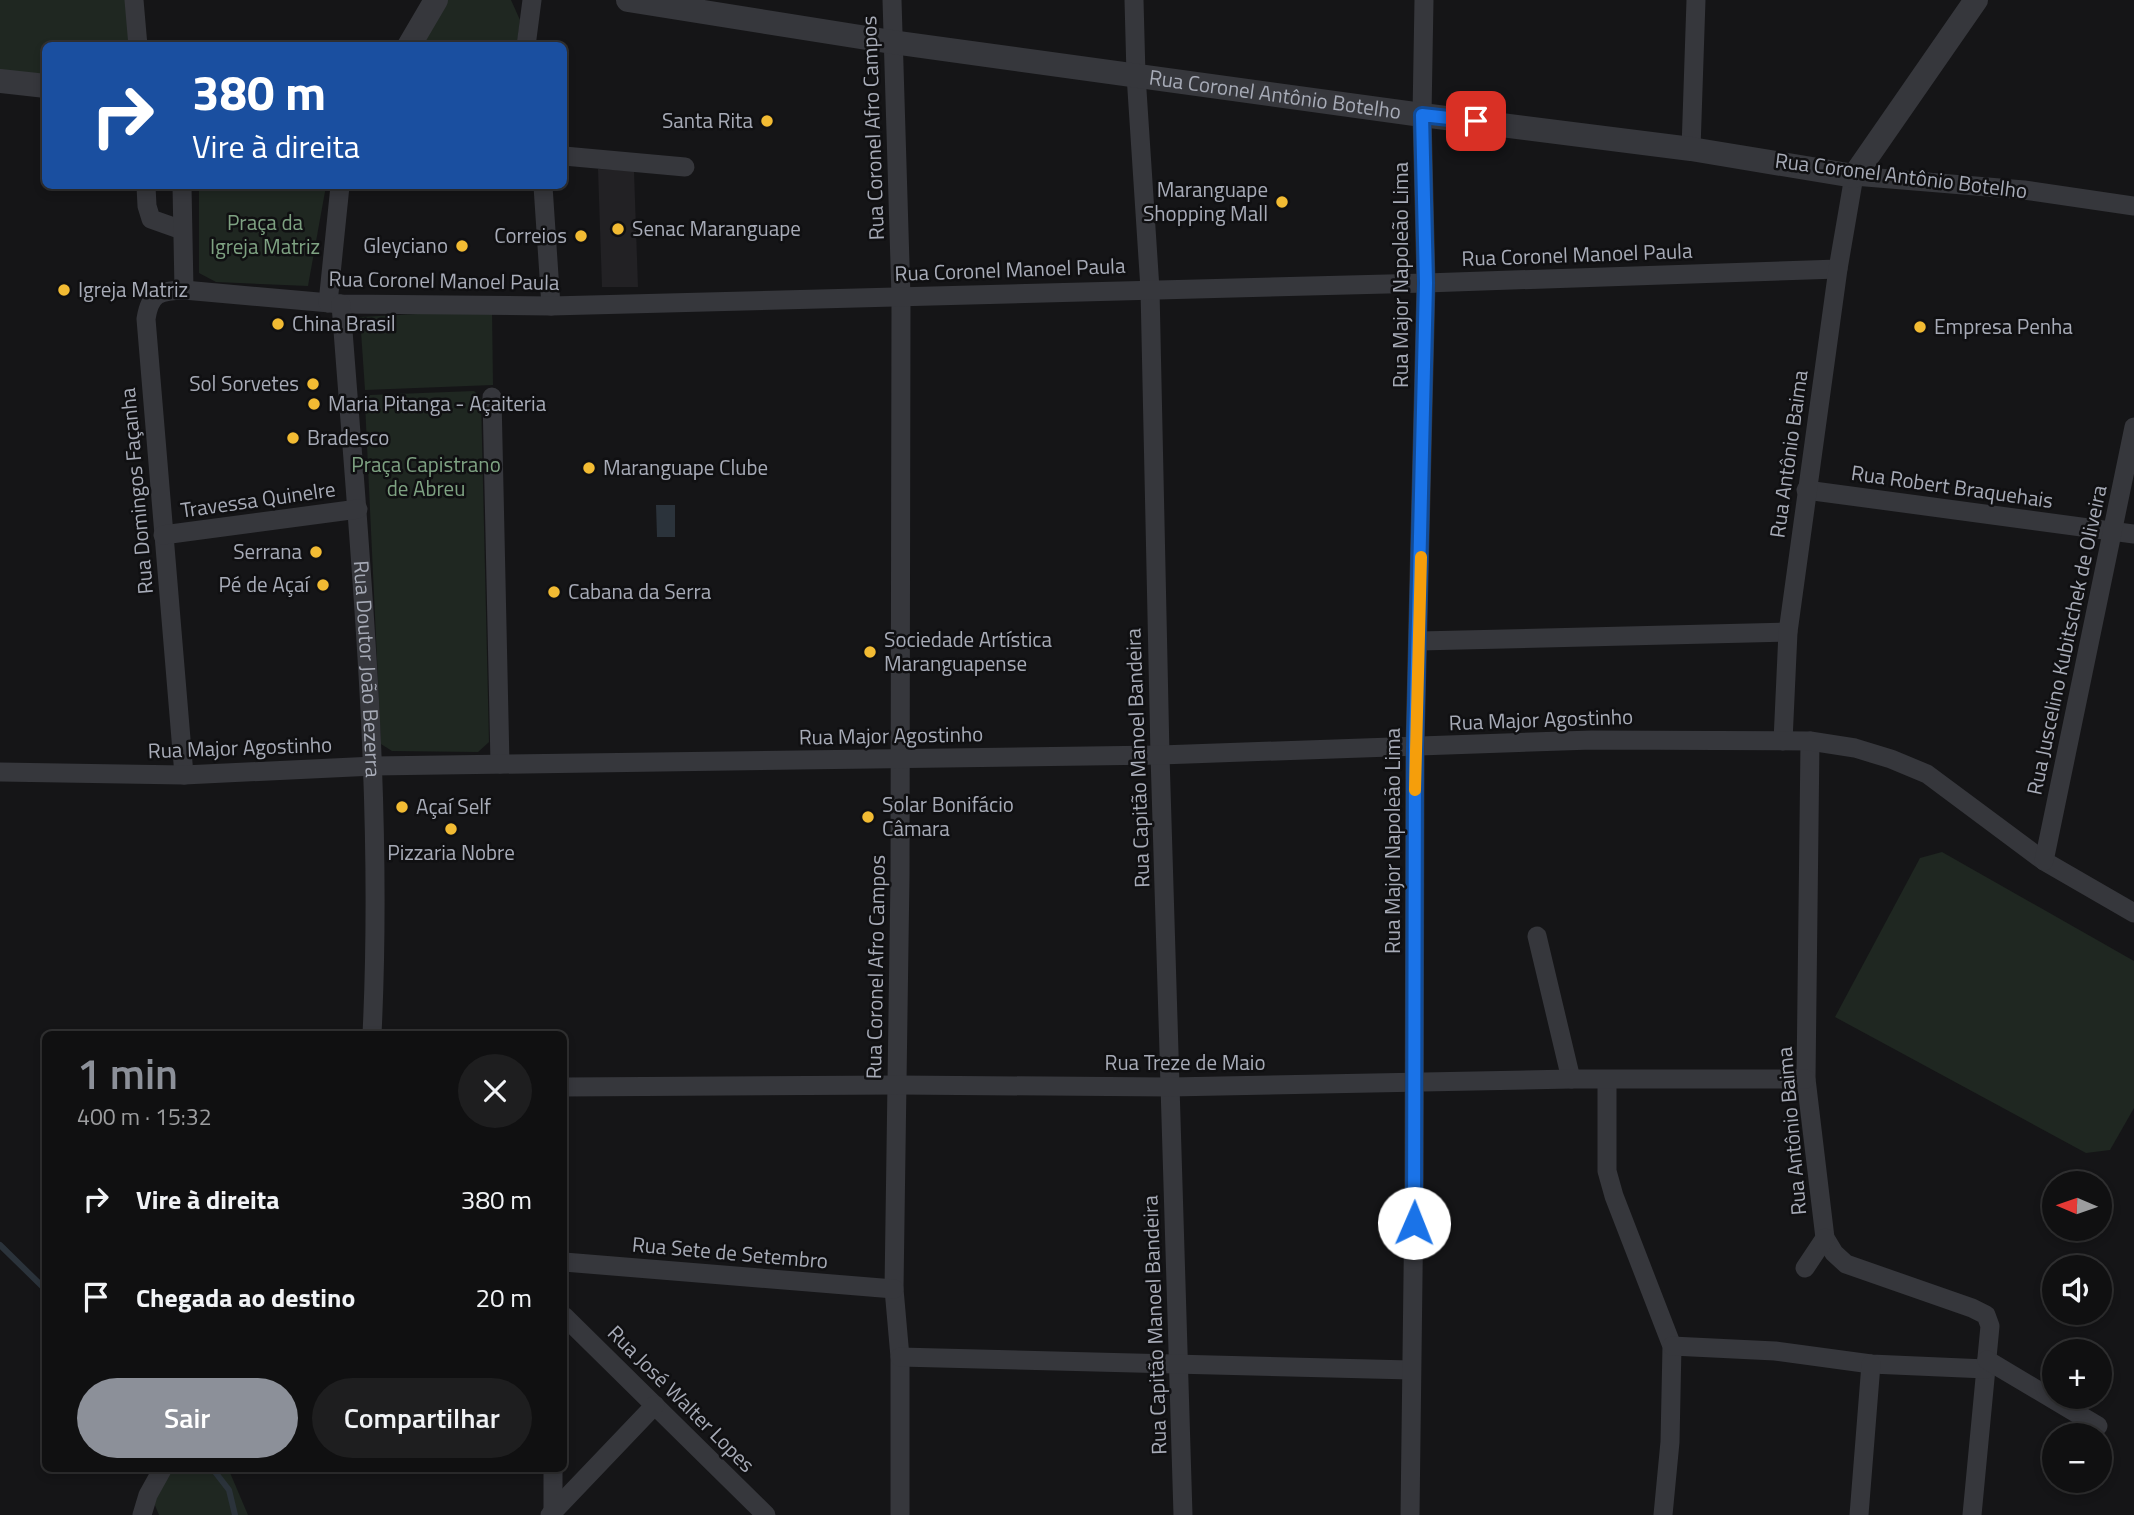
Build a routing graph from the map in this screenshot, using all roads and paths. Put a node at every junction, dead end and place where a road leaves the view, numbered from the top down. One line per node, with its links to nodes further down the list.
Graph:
1 (134, 0): 11 (street)
2 (422, 0): 12 (street)
3 (436, 0): 13 (street)
4 (532, 0): 14 (street)
5 (892, 0): 15 (street, Rua Coronel Afro Campos)
6 (1134, 0): 16 (street, Rua Capitão Manoel Bandeira)
7 (1424, 0): 19 (street, Rua Major Napoleão Lima)
8 (1696, 0): 20 (street)
9 (1976, 0): 23 (street)
10 (638, 1): 15 (street, Rua Coronel Antônio Botelho)
11 (138, 42)
12 (403, 42)
13 (411, 42)
14 (527, 42)
15 (892, 42): 16 (street, Rua Coronel Antônio Botelho); 34 (street, Rua Coronel Afro Campos)
16 (1136, 75): 19 (street, Rua Coronel Antônio Botelho); 32 (street, Rua Capitão Manoel Bandeira)
17 (0, 81): 18 (street)
18 (42, 86)
19 (1422, 115): 20 (street, Rua Coronel Antônio Botelho); 31 (street, Rua Major Napoleão Lima)
20 (1691, 149): 23 (street, Rua Coronel Antônio Botelho)
21 (567, 156): 22 (street)
22 (685, 167)
23 (1854, 176): 28 (street, Rua Coronel Antônio Botelho); 30 (street, Rua Antônio Baima)
24 (146, 189): 29 (street)
25 (182, 189): 29 (street)
26 (340, 189): 35 (street, Rua Doutor João Bezerra)
27 (543, 189): 36 (street)
28 (2134, 206)
29 (182, 230): 33 (street)
30 (1838, 269): 31 (street, Rua Coronel Manoel Paula); 39 (street, Rua Antônio Baima)
31 (1426, 283): 32 (street, Rua Coronel Manoel Paula); 45 (street, Rua Major Napoleão Lima)
32 (1150, 289): 34 (street, Rua Coronel Manoel Paula); 49 (street, Rua Capitão Manoel Bandeira)
33 (184, 290): 35 (street, Rua Coronel Manoel Paula); 43 (street, Rua Domingos Façanha)
34 (901, 297): 36 (street, Rua Coronel Manoel Paula); 50 (street, Rua Coronel Afro Campos)
35 (334, 304): 36 (street, Rua Coronel Manoel Paula); 40 (street, Rua Doutor João Bezerra)
36 (551, 306)
37 (492, 397): 51 (street)
38 (2134, 427): 41 (street, Rua Juscelino Kubitschek de Oliveira)
39 (1806, 491): 41 (street, Rua Robert Braquehais); 44 (street, Rua Antônio Baima)
40 (358, 509): 43 (street, Travessa Quinelre); 52 (street, Rua Doutor João Bezerra)
41 (2113, 532): 42 (street, Rua Robert Braquehais); 55 (street, Rua Juscelino Kubitschek de Oliveira)
42 (2134, 534)
43 (163, 535): 54 (street, Rua Domingos Façanha)
44 (1788, 632): 45 (street); 46 (street, Rua Antônio Baima)
45 (1419, 641): 48 (street, Rua Major Napoleão Lima)
46 (1783, 741): 47 (street, Rua Major Agostinho); 48 (street, Rua Major Agostinho)
47 (1810, 741): 55 (street, Rua Major Agostinho); 60 (street, Rua Antônio Baima)
48 (1415, 747): 49 (street, Rua Major Agostinho); 62 (street, Rua Major Napoleão Lima)
49 (1160, 755): 50 (street, Rua Major Agostinho); 65 (street, Rua Capitão Manoel Bandeira)
50 (899, 759): 51 (street, Rua Major Agostinho); 63 (street, Rua Coronel Afro Campos)
51 (500, 764): 52 (street, Rua Major Agostinho)
52 (374, 766): 54 (street, Rua Major Agostinho); 58 (street, Rua Doutor João Bezerra)
53 (0, 772): 54 (street, Rua Major Agostinho)
54 (184, 775)
55 (2044, 862): 56 (street, Rua Major Agostinho)
56 (2134, 913)
57 (1537, 936): 59 (street)
58 (372, 1031)
59 (1571, 1079): 61 (street, Rua Treze de Maio); 62 (street, Rua Treze de Maio)
60 (1806, 1079): 61 (street, Rua Treze de Maio); 66 (street, Rua Antônio Baima)
61 (1607, 1081): 71 (street)
62 (1414, 1083): 65 (street, Rua Treze de Maio); 76 (street, Rua Major Napoleão Lima)
63 (898, 1085): 64 (street, Rua Treze de Maio); 65 (street, Rua Treze de Maio); 69 (street, Rua Coronel Afro Campos)
64 (567, 1087)
65 (1170, 1087): 73 (street, Rua Capitão Manoel Bandeira)
66 (1825, 1238): 68 (street); 75 (street, Rua Antônio Baima)
67 (567, 1262): 69 (street, Rua Sete de Setembro)
68 (1805, 1269)
69 (894, 1289): 72 (street, Rua Coronel Afro Campos)
70 (567, 1319): 77 (street, Rua José Walter Lopes)
71 (1672, 1346): 74 (street); 87 (street)
72 (900, 1357): 73 (street); 84 (street, Rua Coronel Afro Campos)
73 (1180, 1363): 76 (street); 85 (street, Rua Capitão Manoel Bandeira)
74 (1871, 1364): 75 (street); 88 (street)
75 (1986, 1365): 78 (street); 89 (street)
76 (1411, 1370): 86 (street, Rua Major Napoleão Lima)
77 (655, 1405): 82 (street); 83 (street, Rua José Walter Lopes)
78 (2092, 1423)
79 (161, 1472): 81 (street)
80 (553, 1472): 82 (street)
81 (143, 1511)
82 (552, 1513)
83 (766, 1515)
84 (900, 1515)
85 (1183, 1515)
86 (1410, 1515)
87 (1663, 1515)
88 (1859, 1515)
89 (1972, 1515)

